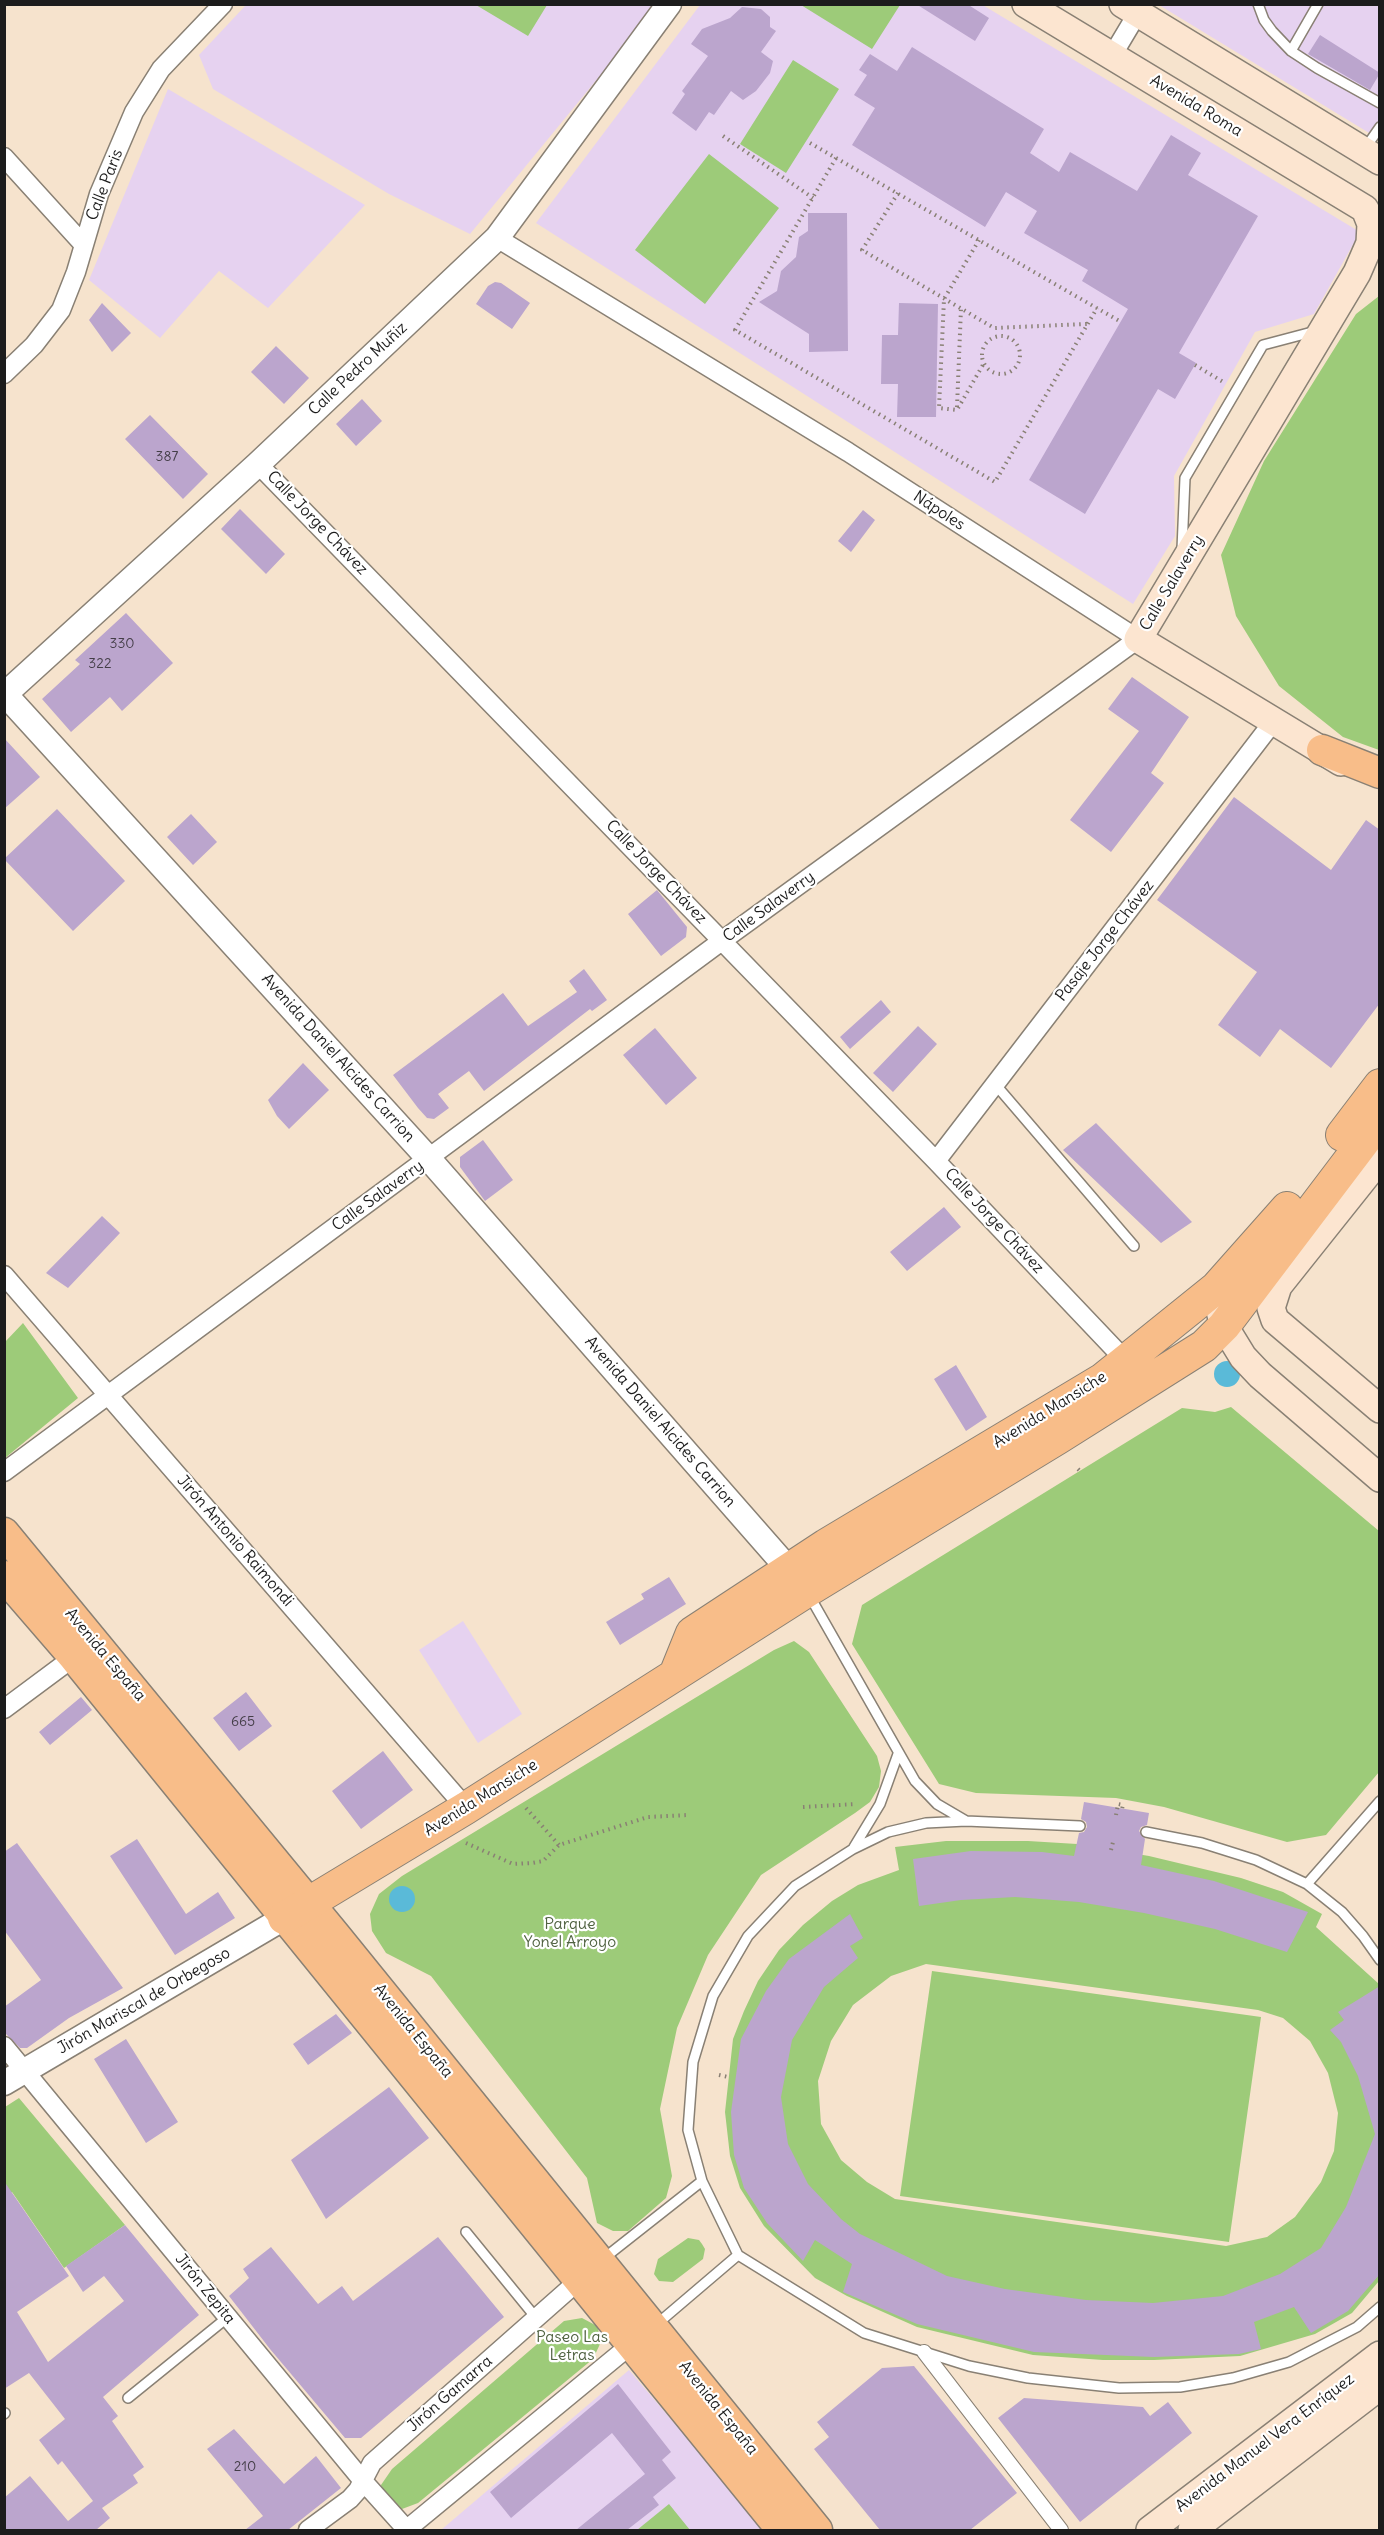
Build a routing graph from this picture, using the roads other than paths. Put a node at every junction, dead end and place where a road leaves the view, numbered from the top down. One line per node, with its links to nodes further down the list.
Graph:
1 (223, 4): 15 (street, Calle Paris)
2 (669, 4): 14 (street, Calle Pedro Muñiz)
3 (1026, 4): 8 (main road, Avenida Roma)
4 (1258, 4): 7 (lane)
5 (1318, 4): 7 (lane)
6 (1135, 7): 8 (street); 11 (main road)
7 (1291, 51): 9 (lane)
8 (1112, 56): 13 (main road, Avenida Roma)
9 (1380, 103)
10 (1380, 127): 11 (lane)
11 (1372, 156)
12 (4, 157): 15 (street)
13 (1365, 210): 16 (main road, Calle Salaverry)
14 (497, 237): 19 (street, Calle Pedro Muñiz); 21 (street, Nápoles)
15 (83, 244): 18 (street, Calle Paris)
16 (1368, 267): 17 (main road, Calle Salaverry)
17 (1324, 329): 20 (main road, Calle Salaverry); 20 (lane)
18 (4, 374)
19 (258, 464): 22 (street, Calle Pedro Muñiz); 27 (street, Calle Jorge Chávez)
20 (1182, 568): 21 (main road, Calle Salaverry)
21 (1138, 639): 23 (main road, Nápoles); 27 (street, Calle Salaverry)
22 (5, 694): 32 (street, Avenida Daniel Alcides Carrion)
23 (1273, 722): 24 (main road, Nápoles); 28 (street, Pasaje Jorge Chávez)
24 (1322, 750): 25 (main road); 26 (main road, Nápoles)
25 (1380, 773)
26 (1380, 786)
27 (723, 940): 32 (street, Calle Salaverry); 33 (street, Calle Jorge Chávez)
28 (995, 1084): 33 (street, Pasaje Jorge Chávez); 35 (lane)
29 (1380, 1085): 34 (highway, Avenida Mansiche)
30 (1380, 1120): 34 (highway, Avenida Mansiche)
31 (1380, 1158): 41 (main road)
32 (429, 1159): 40 (street, Calle Salaverry); 46 (street, Avenida Daniel Alcides Carrion)
33 (936, 1161): 39 (street, Calle Jorge Chávez)
34 (1294, 1217): 37 (highway, Avenida Mansiche); 38 (highway, Avenida Mansiche)
35 (1134, 1246)
36 (4, 1275): 40 (street, Jirón Antonio Raimondi)
37 (1216, 1288): 38 (main road); 39 (highway, Avenida Mansiche)
38 (1224, 1326): 43 (main road); 46 (highway, Avenida Mansiche)
39 (1125, 1360): 46 (highway, Avenida Mansiche)
40 (109, 1395): 42 (street, Calle Salaverry); 51 (street, Jirón Antonio Raimondi)
41 (1380, 1409)
42 (4, 1472)
43 (1380, 1478)
44 (4, 1533): 57 (main road, Avenida España)
45 (4, 1576): 47 (main road, Avenida España)
46 (798, 1580): 49 (lane); 51 (highway, Avenida Mansiche)
47 (74, 1657): 48 (street); 57 (main road, Avenida España)
48 (4, 1709)
49 (898, 1754): 52 (lane); 55 (lane)
50 (1380, 1801): 56 (lane)
51 (466, 1808): 57 (highway, Avenida Mansiche)
52 (966, 1821): 53 (lane); 55 (lane)
53 (1080, 1826)
54 (1146, 1833): 56 (lane)
55 (853, 1848): 62 (lane)
56 (1307, 1884): 58 (lane)
57 (297, 1911): 60 (street, Jirón Mariscal de Orbegoso); 65 (main road, Avenida España)
58 (1380, 1960)
59 (4, 2046): 60 (street, Jirón Zepita)
60 (25, 2070): 61 (street, Jirón Mariscal de Orbegoso); 67 (street, Jirón Zepita)
61 (4, 2083)
62 (702, 2181): 64 (lane); 65 (lane)
63 (466, 2232): 68 (lane)
64 (738, 2255): 69 (lane); 70 (lane)
65 (589, 2271): 68 (street, Jirón Gamarra); 69 (main road, Avenida España)
66 (1378, 2313): 70 (lane)
67 (228, 2317): 73 (lane); 74 (street, Jirón Zepita)
68 (537, 2319): 74 (street, Jirón Gamarra)
69 (642, 2336): 76 (street); 77 (main road, Avenida España); 78 (main road, Avenida España)
70 (924, 2352): 79 (street)
71 (1380, 2355): 80 (main road, Avenida Manuel Vera Enríquez)
72 (1380, 2386): 81 (main road, Avenida Manuel Vera Enríquez)
73 (128, 2398)
74 (363, 2481): 75 (street, Jirón Gamarra); 76 (street, Jirón Zepita)
75 (308, 2530)
76 (407, 2530)
77 (782, 2530)
78 (818, 2530)
79 (1061, 2530)
80 (1150, 2530)
81 (1192, 2530)

